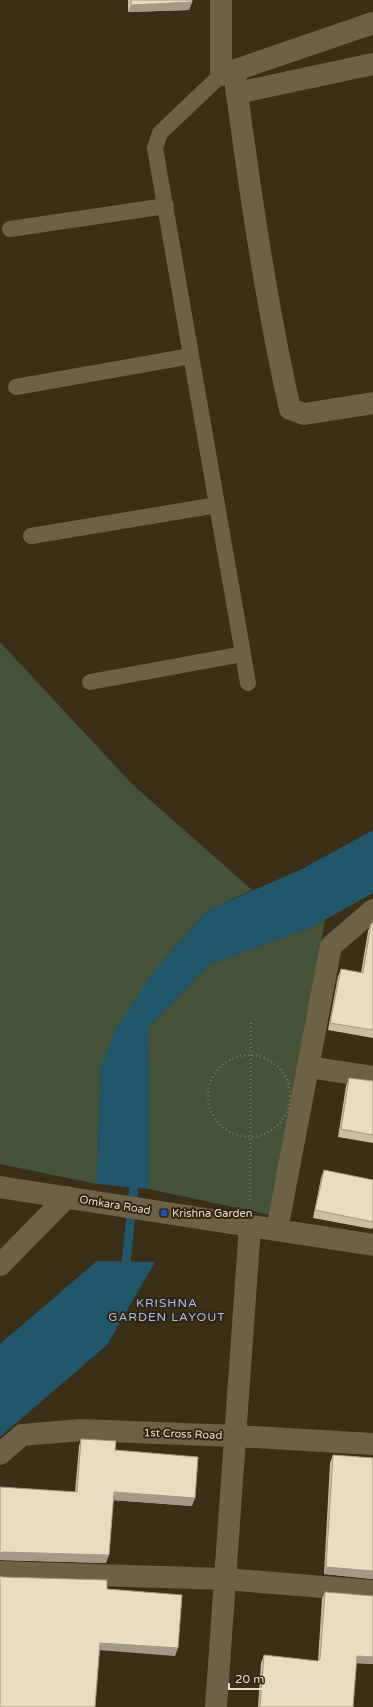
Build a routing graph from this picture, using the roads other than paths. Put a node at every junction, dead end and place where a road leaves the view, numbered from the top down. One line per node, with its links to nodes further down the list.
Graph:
1 (221, 0): 4 (street)
2 (373, 23): 4 (street)
3 (373, 64): 5 (street)
4 (227, 73): 5 (street); 6 (lane)
5 (237, 93): 10 (street)
6 (166, 206): 7 (lane); 8 (lane)
7 (10, 228)
8 (191, 356): 9 (lane); 11 (lane)
9 (16, 387)
10 (373, 403)
11 (217, 505): 12 (lane); 13 (lane)
12 (31, 536)
13 (243, 654): 14 (lane); 15 (lane)
14 (90, 682)
15 (248, 683)
16 (373, 910): 17 (street)
17 (308, 1067): 18 (street); 22 (street)
18 (373, 1077)
19 (0, 1187): 20 (street, Omkara Road)
20 (67, 1197): 21 (street, Omkara Road); 24 (street)
21 (250, 1226): 22 (street, Omkara Road); 25 (street)
22 (277, 1230): 23 (street, Omkara Road)
23 (373, 1245)
24 (0, 1265)
25 (235, 1436): 26 (street, 1st Cross Road); 27 (street, 1st Cross Road); 29 (street)
26 (373, 1444)
27 (0, 1454)
28 (0, 1572): 29 (street)
29 (225, 1579): 30 (street); 31 (street)
30 (373, 1591)
31 (216, 1707)

